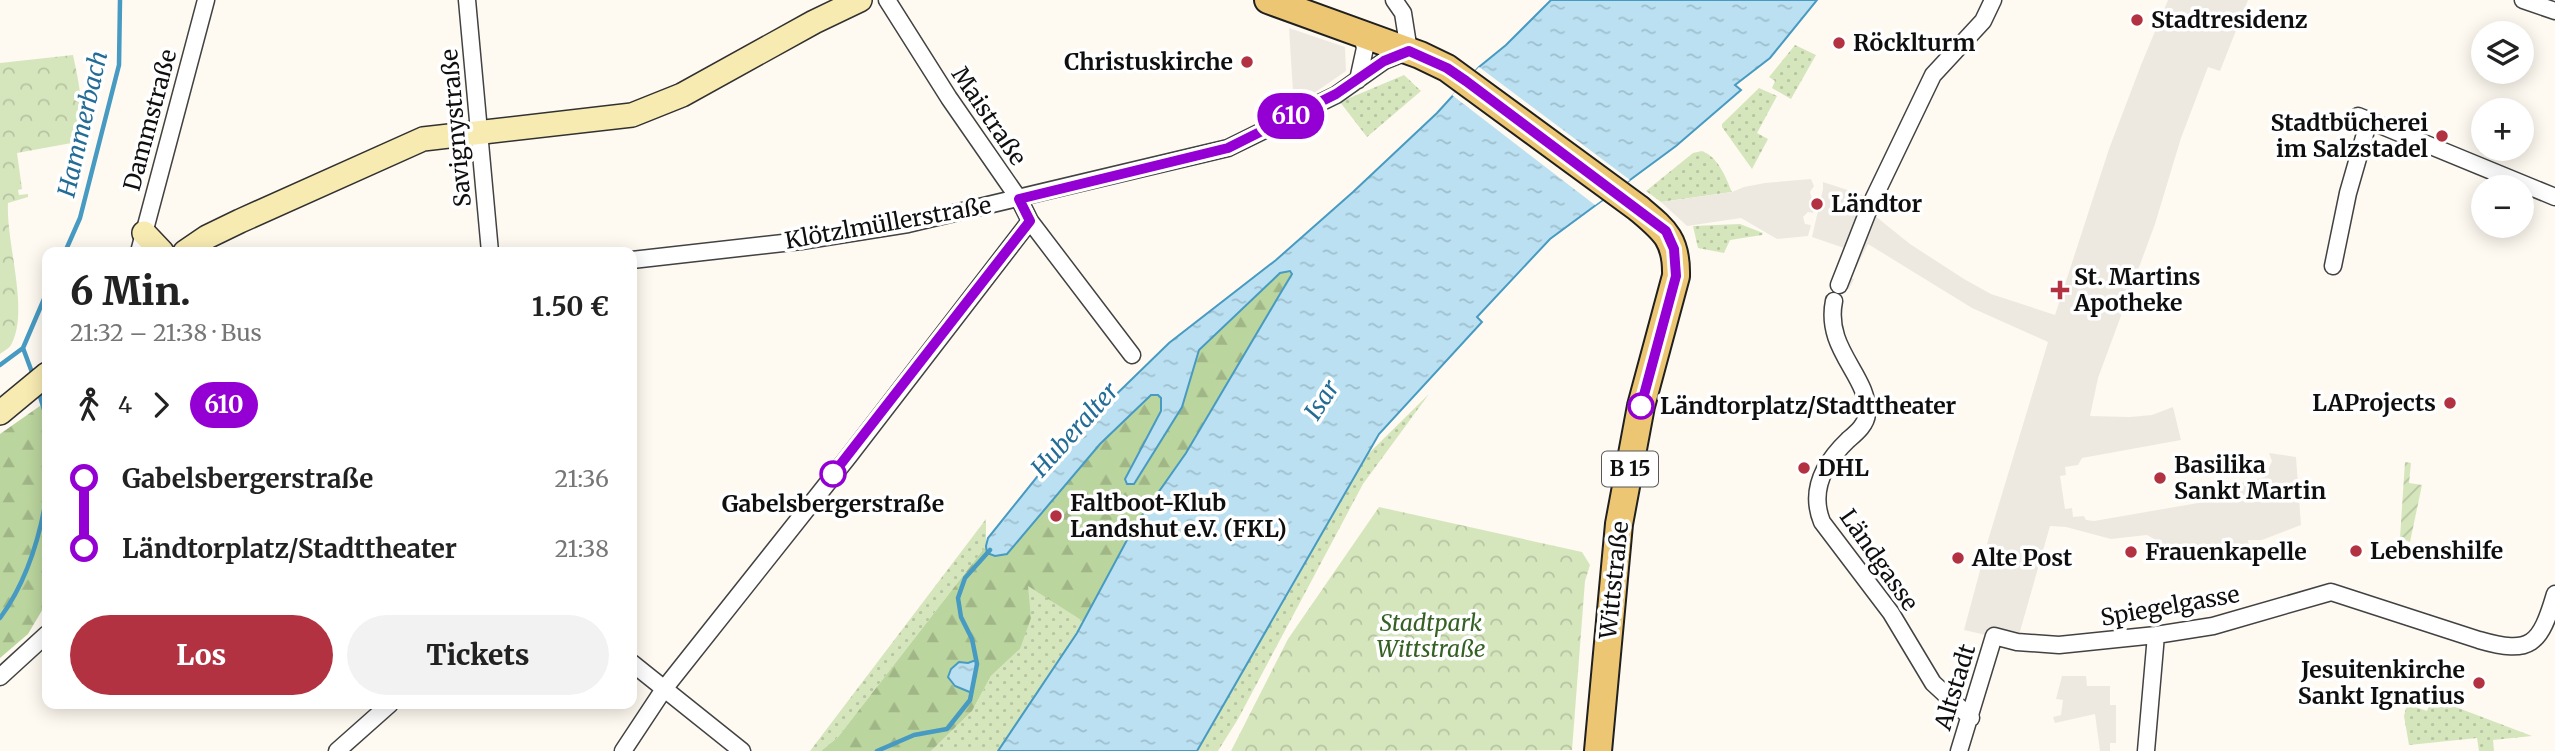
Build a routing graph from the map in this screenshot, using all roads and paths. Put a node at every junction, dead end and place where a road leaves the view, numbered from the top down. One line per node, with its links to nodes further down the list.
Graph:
1 (206, 0): 17 (street, Dammstraße)
2 (467, 0): 13 (street, Savignystraße)
3 (860, 0): 13 (street)
4 (887, 0): 15 (street, Maistraße)
5 (1268, 0): 10 (main road, B 15)
6 (1394, 0): 11 (street)
7 (1993, 0): 33 (street, Ländgasse)
8 (2523, 0): 9 (street)
9 (2555, 11)
10 (1361, 33): 11 (main road, B 15); 12 (street)
11 (1409, 51): 12 (street, Klötzlmüllerstraße); 37 (main road, Wittstraße / B 15)
12 (1358, 80): 15 (street, Klötzlmüllerstraße)
13 (478, 133): 18 (street); 19 (street, Savignystraße)
14 (2555, 197): 21 (street)
15 (1019, 199): 16 (street, Maistraße); 20 (street, Klötzlmüllerstraße)
16 (1030, 221): 22 (street, Maistraße); 31 (street)
17 (141, 242)
18 (194, 247)
19 (489, 247)
20 (637, 259)
21 (2333, 266)
22 (1132, 355)
23 (42, 378): 24 (street)
24 (0, 413)
25 (2555, 594): 26 (street, Spiegelgasse)
26 (2157, 635): 27 (street, Spiegelgasse); 39 (street)
27 (1994, 636): 33 (street, Altstadt)
28 (42, 639): 30 (street)
29 (637, 667): 31 (street)
30 (0, 677)
31 (664, 689): 35 (street); 36 (street)
32 (384, 709): 34 (street)
33 (1971, 718): 38 (street, Altstadt)
34 (337, 751)
35 (623, 751)
36 (742, 751)
37 (1598, 751)
38 (1959, 751)
39 (2146, 751)

